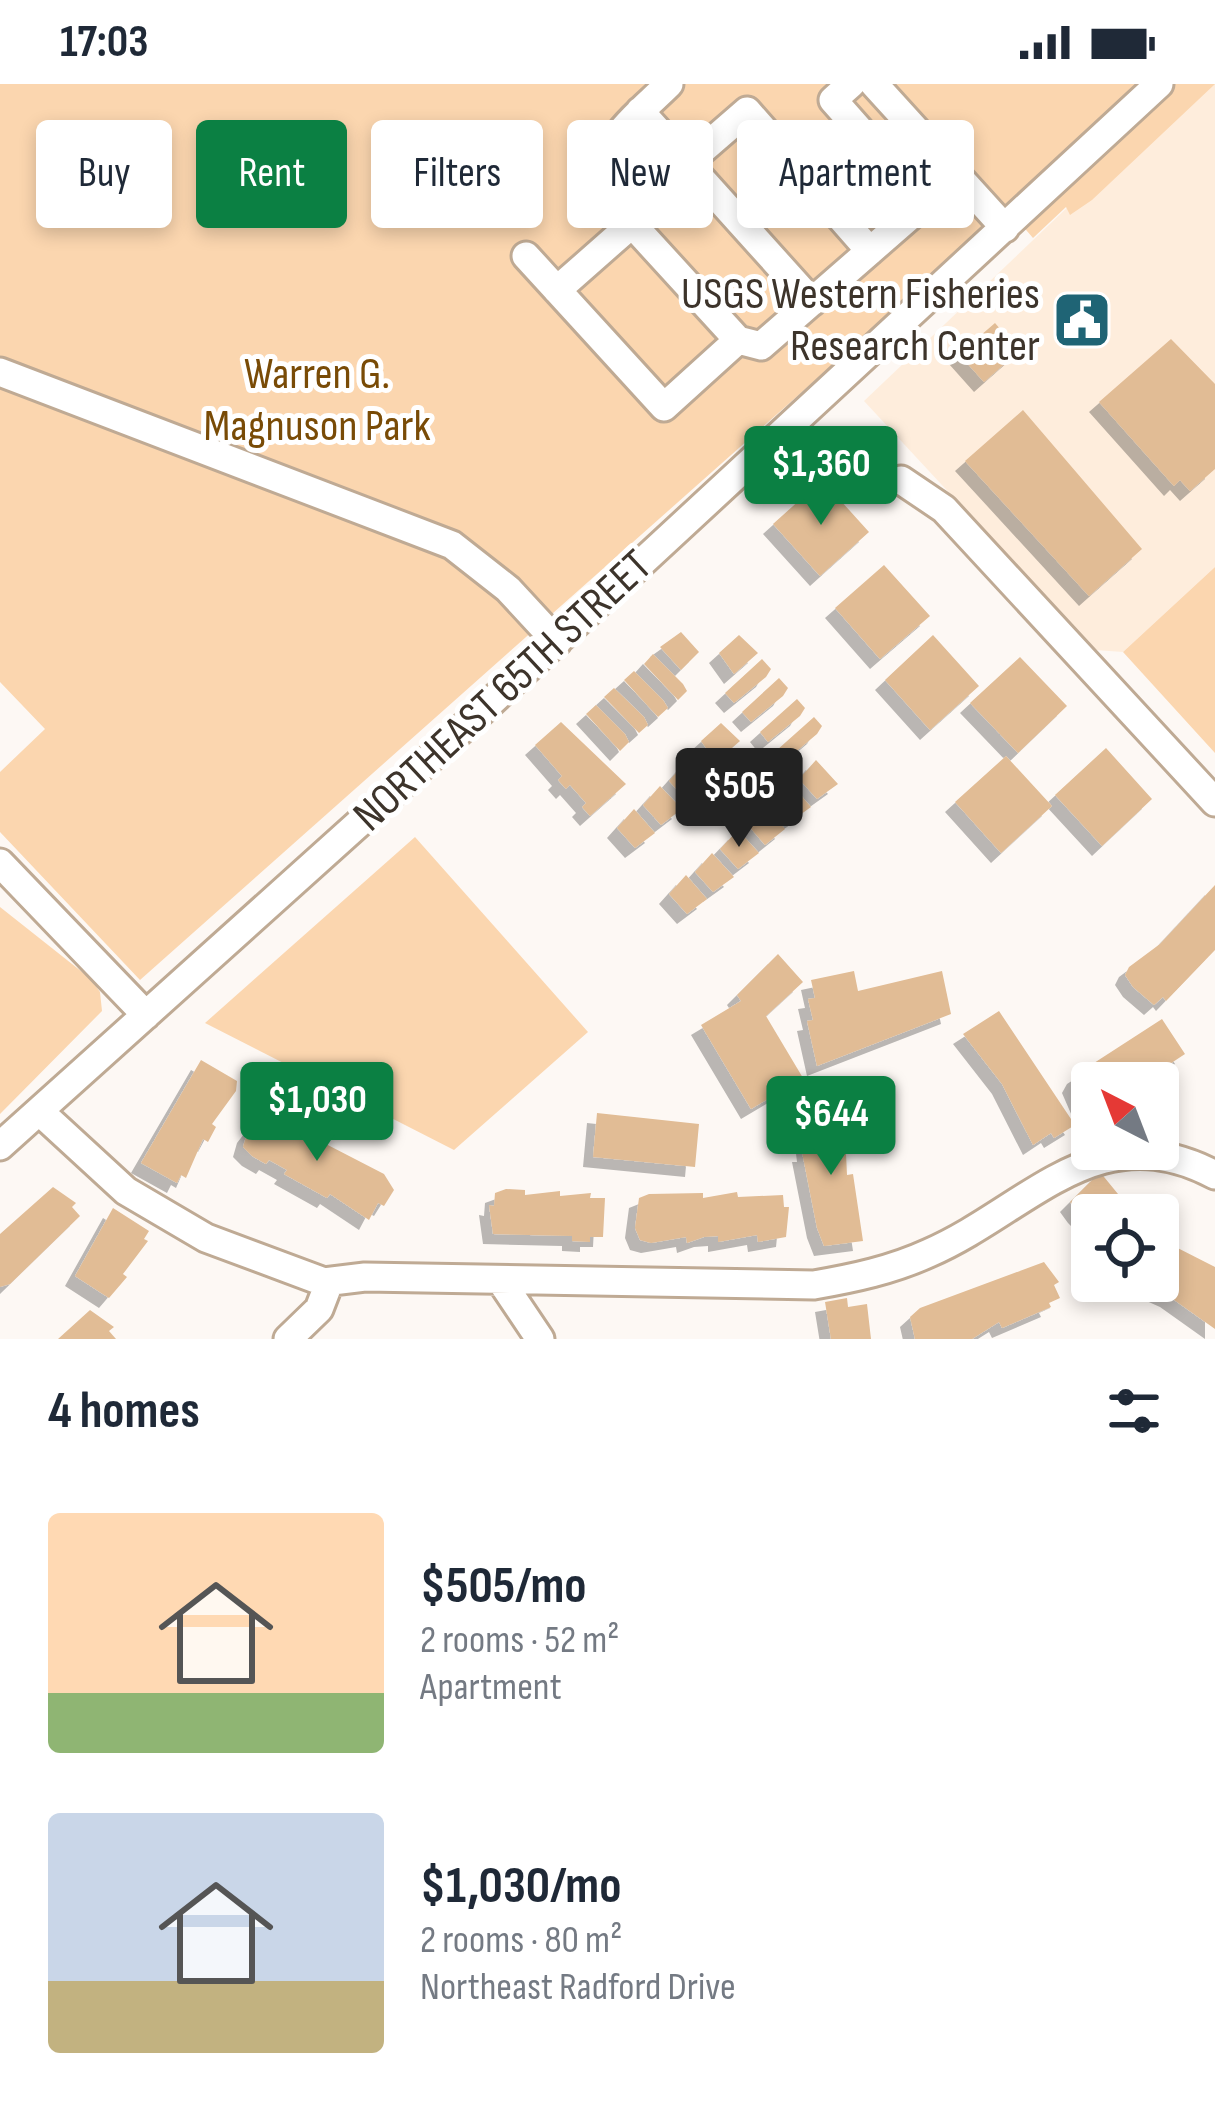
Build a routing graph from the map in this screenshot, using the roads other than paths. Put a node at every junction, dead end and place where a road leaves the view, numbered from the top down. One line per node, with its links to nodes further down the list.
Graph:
1 (669, 84): 5 (street)
2 (851, 84): 8 (street)
3 (874, 84): 9 (street)
4 (1159, 84): 16 (street, NORTHEAST 65TH STREET)
5 (640, 111): 6 (street); 7 (street)
6 (631, 120)
7 (648, 120)
8 (851, 120)
9 (906, 120)
10 (713, 142): 17 (street)
11 (713, 192): 20 (street)
12 (974, 195): 16 (street)
13 (627, 228): 19 (street)
14 (636, 228): 21 (street)
15 (897, 228): 17 (street)
16 (1005, 228): 24 (street, NORTHEAST 65TH STREET)
17 (870, 251): 20 (street)
18 (526, 256): 19 (street)
19 (557, 290): 21 (street)
20 (812, 302): 21 (street)
21 (738, 340)
22 (0, 371): 24 (street)
23 (901, 480): 25 (street)
24 (557, 642): 27 (street, NORTHEAST 65TH STREET)
25 (1215, 802)
26 (0, 863): 27 (street)
27 (146, 1015): 28 (street, NORTHEAST 65TH STREET)
28 (39, 1111): 29 (street, NORTHEAST 65TH STREET); 32 (street)
29 (0, 1146)
30 (1215, 1175): 31 (street)
31 (501, 1281): 32 (street); 34 (street)
32 (329, 1283): 33 (street)
33 (288, 1339)
34 (540, 1339)

